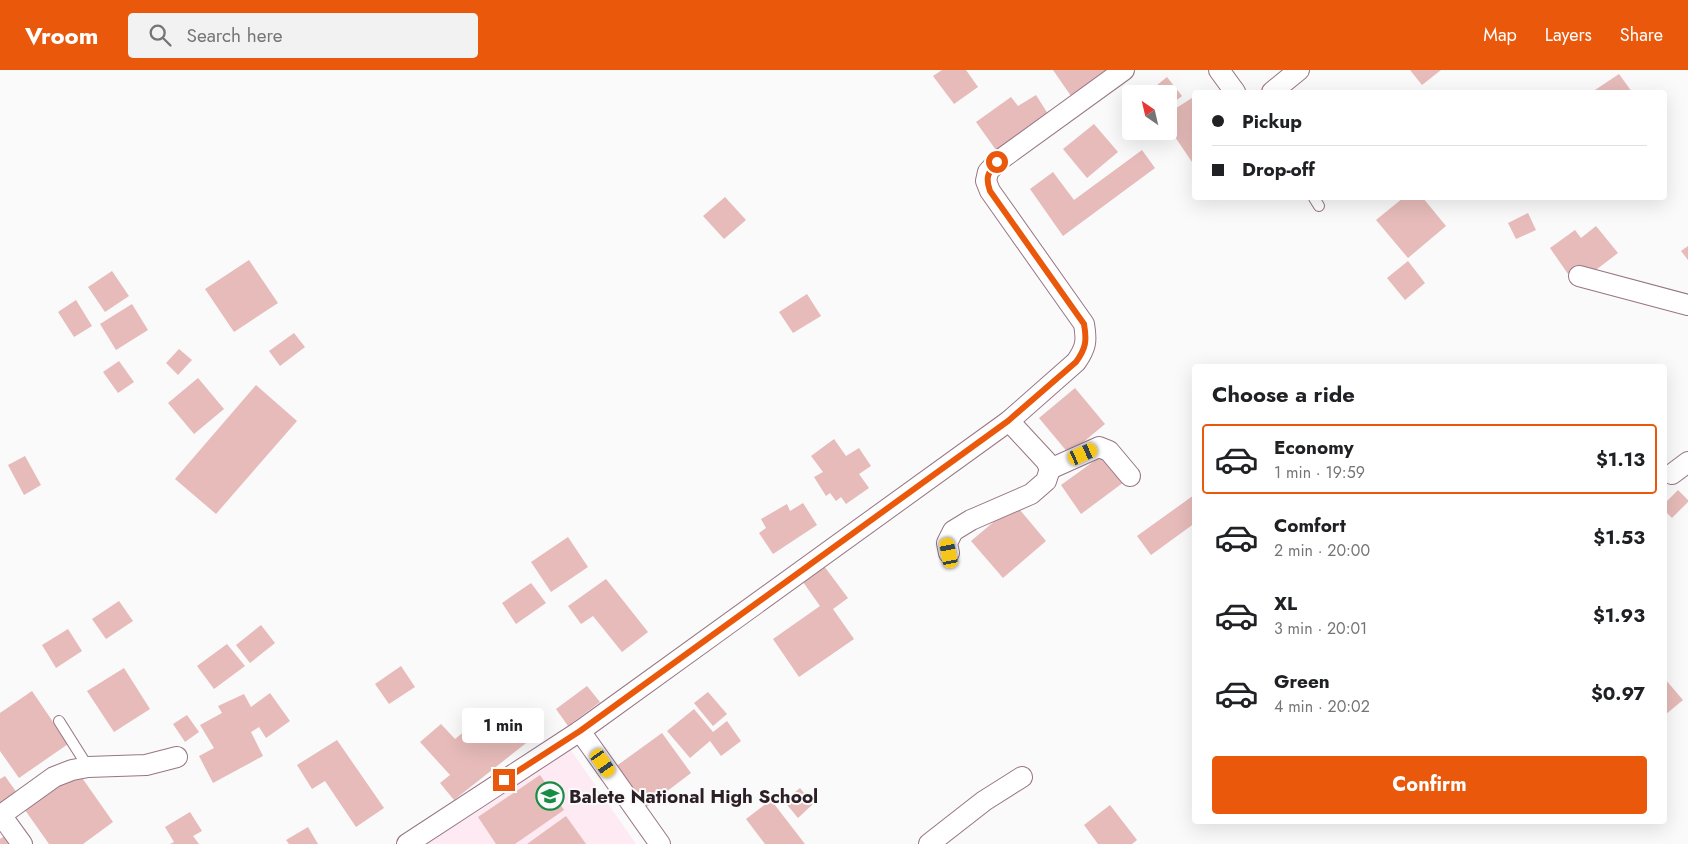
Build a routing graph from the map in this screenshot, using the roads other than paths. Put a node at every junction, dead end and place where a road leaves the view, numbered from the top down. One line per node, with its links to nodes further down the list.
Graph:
1 (1124, 70): 8 (street)
2 (1218, 70): 4 (street)
3 (1299, 70): 5 (street)
4 (1233, 90)
5 (1274, 90)
6 (1579, 276): 7 (street)
7 (1688, 305)
8 (1008, 421): 10 (street); 15 (street)
9 (1688, 462): 11 (street)
10 (1050, 469): 12 (street); 13 (street)
11 (1672, 474)
12 (1130, 476)
13 (949, 553)
14 (59, 721): 17 (lane)
15 (580, 731): 21 (street); 22 (street)
16 (177, 757): 17 (street)
17 (88, 767): 19 (street)
18 (1022, 777): 23 (street)
19 (1, 815): 20 (street)
20 (22, 844)
21 (407, 844)
22 (660, 844)
23 (929, 844)

